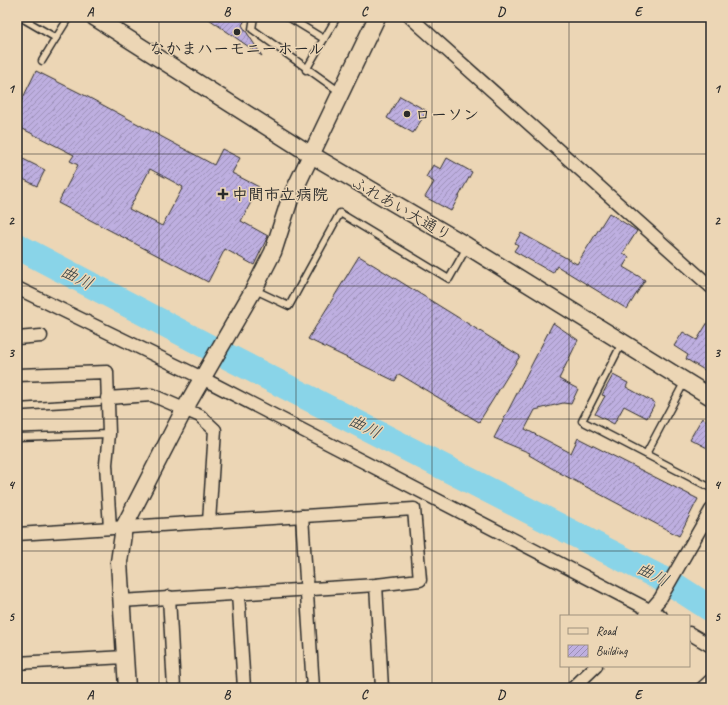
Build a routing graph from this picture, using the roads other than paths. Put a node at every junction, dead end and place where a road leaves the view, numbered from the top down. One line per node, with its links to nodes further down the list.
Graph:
1 (20, 17): 9 (lane)
2 (70, 17): 9 (lane)
3 (94, 17): 14 (street, ふれあい大通り)
4 (254, 17): 12 (lane)
5 (288, 17): 10 (lane)
6 (337, 17): 10 (lane)
7 (377, 17): 13 (street)
8 (410, 17): 16 (street)
9 (56, 38): 11 (lane)
10 (324, 39): 12 (lane)
11 (42, 61)
12 (306, 70): 13 (lane)
13 (340, 92): 14 (street)
14 (310, 154): 15 (street, ふれあい大通り); 18 (street)
15 (467, 246): 18 (lane); 21 (street, ふれあい大通り)
16 (711, 287)
17 (17, 288): 22 (street)
18 (254, 289): 22 (street)
19 (41, 336): 20 (street)
20 (17, 338)
21 (622, 342): 24 (street, ふれあい大通り); 31 (lane)
22 (205, 373): 28 (street); 44 (street)
23 (17, 375): 26 (street)
24 (685, 381): 25 (street, ふれあい大通り); 31 (lane)
25 (711, 397)
26 (103, 400): 27 (lane); 28 (street); 29 (street)
27 (17, 407)
28 (184, 410): 35 (street); 36 (street)
29 (109, 434): 30 (lane); 36 (street)
30 (17, 437)
31 (646, 454): 32 (lane)
32 (711, 488)
33 (711, 510): 37 (street)
34 (302, 516): 35 (street); 39 (street); 40 (street)
35 (209, 522): 36 (street)
36 (117, 528): 38 (street); 43 (street)
37 (707, 528): 44 (street)
38 (17, 534)
39 (376, 585): 40 (street); 55 (street)
40 (307, 589): 41 (street); 54 (street)
41 (238, 593): 42 (street); 53 (street)
42 (168, 597): 43 (street); 52 (street)
43 (122, 601): 47 (street)
44 (653, 614)
45 (690, 633): 46 (street)
46 (711, 646)
47 (125, 657): 48 (street); 51 (street)
48 (17, 663)
49 (595, 667): 56 (street)
50 (711, 676): 57 (lane)
51 (127, 688)
52 (174, 688)
53 (244, 688)
54 (313, 688)
55 (382, 688)
56 (573, 688)
57 (698, 688)

